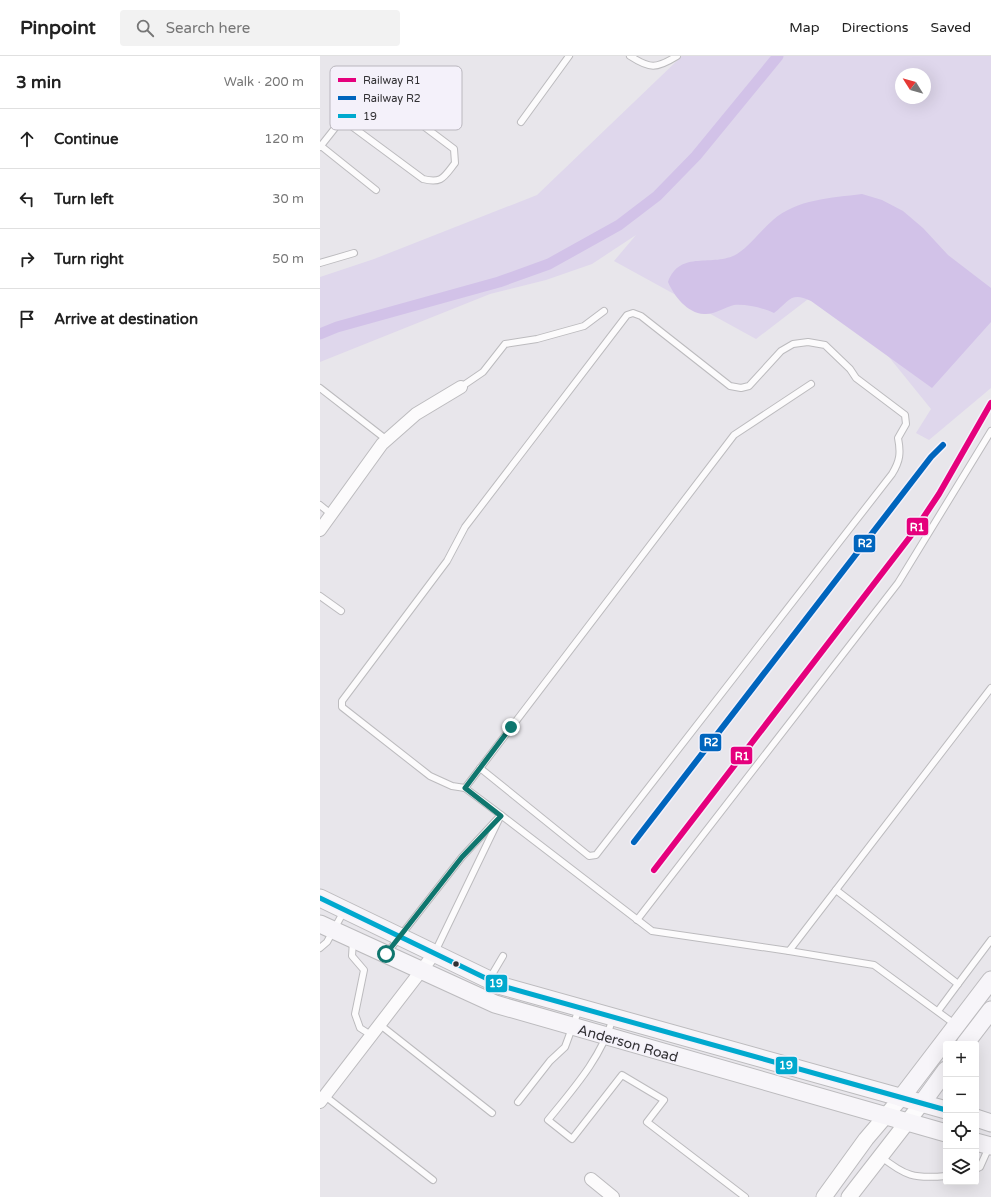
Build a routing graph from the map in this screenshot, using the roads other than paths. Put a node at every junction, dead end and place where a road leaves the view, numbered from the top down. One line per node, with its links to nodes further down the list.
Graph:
1 (569, 56): 4 (lane)
2 (630, 56): 3 (lane)
3 (673, 57)
4 (521, 122)
5 (333, 130): 8 (lane)
6 (357, 130): 7 (lane)
7 (429, 130)
8 (320, 146): 9 (lane)
9 (376, 190)
10 (354, 253): 11 (lane)
11 (320, 264)
12 (604, 311): 14 (lane)
13 (811, 384): 24 (lane)
14 (461, 387): 17 (street)
15 (320, 388): 17 (lane)
16 (991, 431): 30 (lane)
17 (387, 440): 19 (street)
18 (320, 505): 19 (lane)
19 (331, 514): 20 (street)
20 (320, 530)
21 (320, 596): 22 (lane)
22 (340, 611)
23 (991, 688): 27 (lane)
24 (480, 768): 25 (lane); 25 (lane)
25 (465, 788): 26 (lane)
26 (501, 816): 30 (lane); 32 (lane); 38 (lane)
27 (836, 890): 36 (lane); 43 (lane)
28 (321, 901): 29 (main road, Anderson Road)
29 (344, 910): 31 (lane); 32 (main road, Anderson Road)
30 (637, 920): 36 (lane)
31 (327, 927): 33 (main road, Anderson Road); 35 (lane)
32 (399, 936): 37 (lane); 38 (main road, Anderson Road)
33 (353, 939): 37 (main road, Anderson Road); 51 (lane)
34 (991, 940): 43 (lane)
35 (320, 948)
36 (790, 952): 46 (lane)
37 (386, 954): 40 (main road, Anderson Road)
38 (434, 954): 40 (street); 41 (main road, Anderson Road)
39 (503, 956): 41 (lane)
40 (421, 971): 48 (street); 50 (main road, Anderson Road)
41 (489, 980): 44 (main road, Anderson Road)
42 (991, 980): 49 (main road)
43 (958, 984): 46 (lane)
44 (579, 1008): 47 (main road, Anderson Road); 50 (lane)
45 (991, 1010): 53 (main road)
46 (938, 1011): 49 (lane)
47 (613, 1017): 52 (lane); 55 (main road, Anderson Road)
48 (379, 1024): 51 (street); 60 (lane)
49 (957, 1026): 55 (main road)
50 (573, 1027): 52 (main road, Anderson Road); 57 (lane)
51 (371, 1035): 56 (street)
52 (607, 1037): 61 (main road, Anderson Road); 73 (lane)
53 (967, 1041)
54 (943, 1074): 58 (main road)
55 (901, 1098): 58 (main road, Anderson Road); 61 (street)
56 (322, 1099): 71 (lane)
57 (518, 1102)
58 (922, 1103): 59 (main road, Anderson Road); 63 (street)
59 (943, 1109)
60 (492, 1113)
61 (885, 1117): 63 (main road, Anderson Road); 74 (street)
62 (979, 1119): 64 (main road)
63 (906, 1122): 65 (main road, Anderson Road); 67 (street)
64 (991, 1123)
65 (943, 1132)
66 (986, 1144): 68 (lane)
67 (880, 1156): 69 (lane); 75 (street)
68 (979, 1168)
69 (943, 1176)
70 (591, 1179): 72 (street)
71 (433, 1180)
72 (613, 1197)
73 (745, 1197)
74 (824, 1197)
75 (849, 1197)

